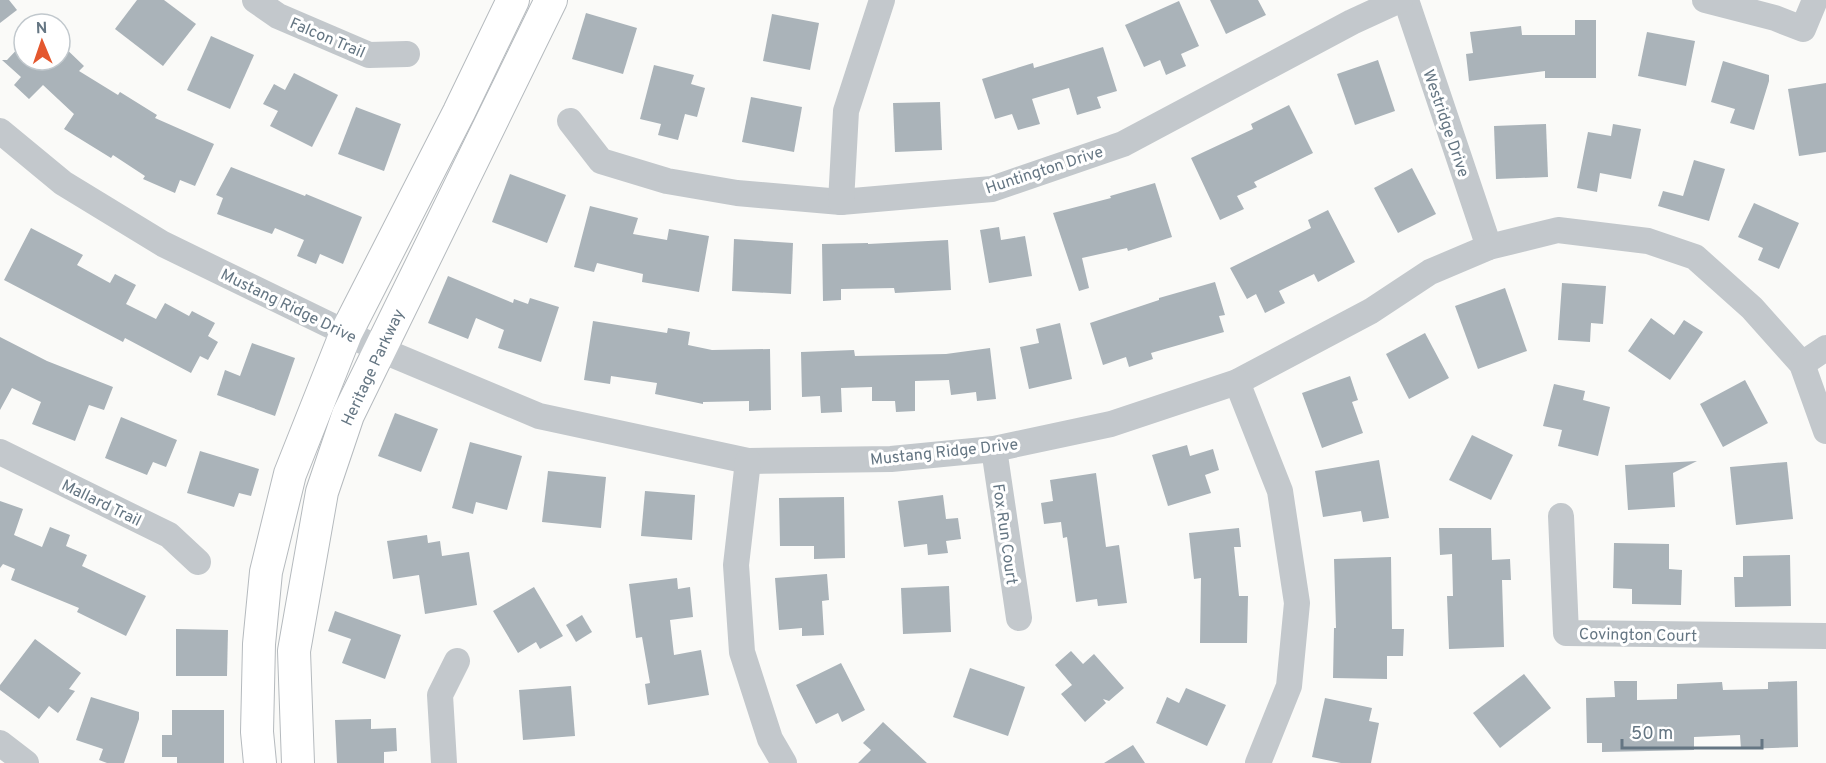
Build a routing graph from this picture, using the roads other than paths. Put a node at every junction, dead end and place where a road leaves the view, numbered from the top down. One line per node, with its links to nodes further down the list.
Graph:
1 (255, 0): 9 (street, Falcon Trail)
2 (513, 0): 14 (main road, Heritage Parkway)
3 (551, 0): 16 (main road, Heritage Parkway)
4 (882, 0): 12 (street)
5 (1400, 0): 12 (street, Huntington Drive)
6 (1406, 0): 13 (street, Westridge Drive)
7 (1705, 0): 8 (street)
8 (1815, 0)
9 (407, 54)
10 (570, 121): 12 (street, Huntington Drive)
11 (0, 131): 14 (street, Mustang Ridge Drive)
12 (841, 202)
13 (1489, 247): 17 (street, Mustang Ridge Drive); 18 (street, Mustang Ridge Drive)
14 (346, 333): 16 (street, Mustang Ridge Drive); 30 (main road, Heritage Parkway)
15 (1826, 348): 17 (street)
16 (379, 349): 22 (street, Mustang Ridge Drive); 31 (main road, Heritage Parkway)
17 (1802, 364): 19 (street, Mustang Ridge Drive)
18 (1237, 382): 20 (street, Mustang Ridge Drive); 34 (street)
19 (1826, 431)
20 (994, 449): 22 (street, Mustang Ridge Drive); 25 (street, Fox Run Court)
21 (0, 452): 24 (street, Mallard Trail)
22 (748, 461): 33 (street)
23 (1562, 516): 26 (street, Covington Court)
24 (198, 562)
25 (1019, 618)
26 (1826, 636)
27 (458, 662): 32 (street)
28 (0, 742): 29 (street)
29 (26, 763)
30 (260, 763)
31 (298, 763)
32 (444, 763)
33 (784, 763)
34 (1258, 763)

